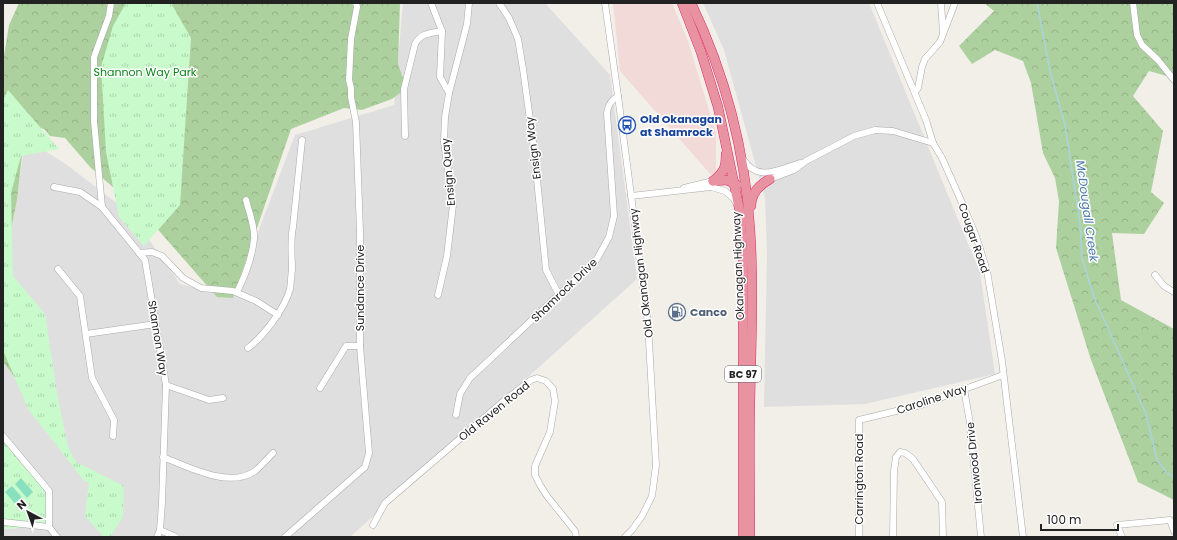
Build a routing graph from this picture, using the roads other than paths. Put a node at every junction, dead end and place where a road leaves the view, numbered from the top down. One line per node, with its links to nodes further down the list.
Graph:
1 (110, 3): 33 (street)
2 (356, 3): 46 (street, Sundance Drive)
3 (431, 3): 13 (street)
4 (469, 3): 17 (street, Ensign Quay)
5 (499, 3): 42 (street, Ensign Way)
6 (605, 3): 18 (street, Old Okanagan Highway)
7 (682, 3): 21 (highway, Okanagan Highway / BC 97)
8 (691, 3): 23 (highway, Okanagan Highway / BC 97)
9 (877, 3): 16 (street, Cougar Road)
10 (941, 3): 14 (street)
11 (955, 3): 14 (street)
12 (1133, 3): 15 (street)
13 (442, 31): 17 (street); 19 (street)
14 (944, 34): 16 (street)
15 (1174, 80)
16 (915, 92): 22 (street, Cougar Road)
17 (449, 93): 41 (street, Ensign Quay)
18 (618, 96): 31 (street, Old Okanagan Highway); 42 (street, Shamrock Drive)
19 (405, 136)
20 (302, 140): 43 (street)
21 (726, 143): 26 (highway); 27 (highway); 28 (highway, Okanagan Highway / BC 97)
22 (933, 143): 24 (street); 48 (street, Cougar Road)
23 (741, 156): 24 (street); 27 (highway, Okanagan Highway / BC 97)
24 (806, 161): 25 (street)
25 (770, 179): 27 (highway); 35 (highway)
26 (713, 181): 28 (highway); 30 (street)
27 (745, 182): 35 (highway, Okanagan Highway / BC 97)
28 (735, 183): 34 (highway, Okanagan Highway / BC 97); 35 (highway)
29 (54, 187): 33 (street, Shannon Way)
30 (677, 190): 31 (street); 34 (street)
31 (631, 196): 69 (street, Old Okanagan Highway)
32 (246, 200): 39 (street)
33 (102, 207): 36 (street, Shannon Way)
34 (740, 212): 70 (highway, Okanagan Highway / BC 97)
35 (750, 228): 71 (highway, Okanagan Highway / BC 97)
36 (139, 253): 39 (street); 44 (street, Shannon Way)
37 (58, 269): 45 (street)
38 (1155, 275): 40 (street)
39 (237, 292): 43 (street)
40 (1174, 292)
41 (438, 295)
42 (558, 295): 53 (street, Shamrock Drive)
43 (278, 315): 47 (street)
44 (156, 324): 45 (street); 49 (street, Shannon Way)
45 (86, 334): 56 (street)
46 (360, 346): 50 (street); 67 (street, Sundance Drive)
47 (248, 348)
48 (1004, 375): 51 (street, Caroline Way); 76 (street, Cougar Road)
49 (166, 385): 52 (street); 58 (street, Shannon Way)
50 (320, 388)
51 (964, 389): 54 (street, Caroline Way); 75 (street, Ironwood Drive)
52 (223, 398)
53 (456, 415)
54 (859, 420): 72 (street, Carrington Road)
55 (3, 436): 61 (street)
56 (113, 436)
57 (273, 453): 58 (street)
58 (163, 457): 62 (street, Shannon Way)
59 (3, 522): 61 (street)
60 (373, 525): 68 (street, Old Raven Road)
61 (49, 527): 64 (street)
62 (160, 530): 65 (street, Shannon Way); 66 (street)
63 (1174, 531): 77 (street)
64 (58, 537)
65 (157, 537)
66 (176, 537)
67 (286, 537)
68 (576, 537)
69 (625, 537)
70 (743, 537)
71 (750, 537)
72 (859, 537)
73 (893, 537): 74 (street)
74 (943, 537)
75 (981, 537)
76 (1023, 537)
77 (1122, 537)

